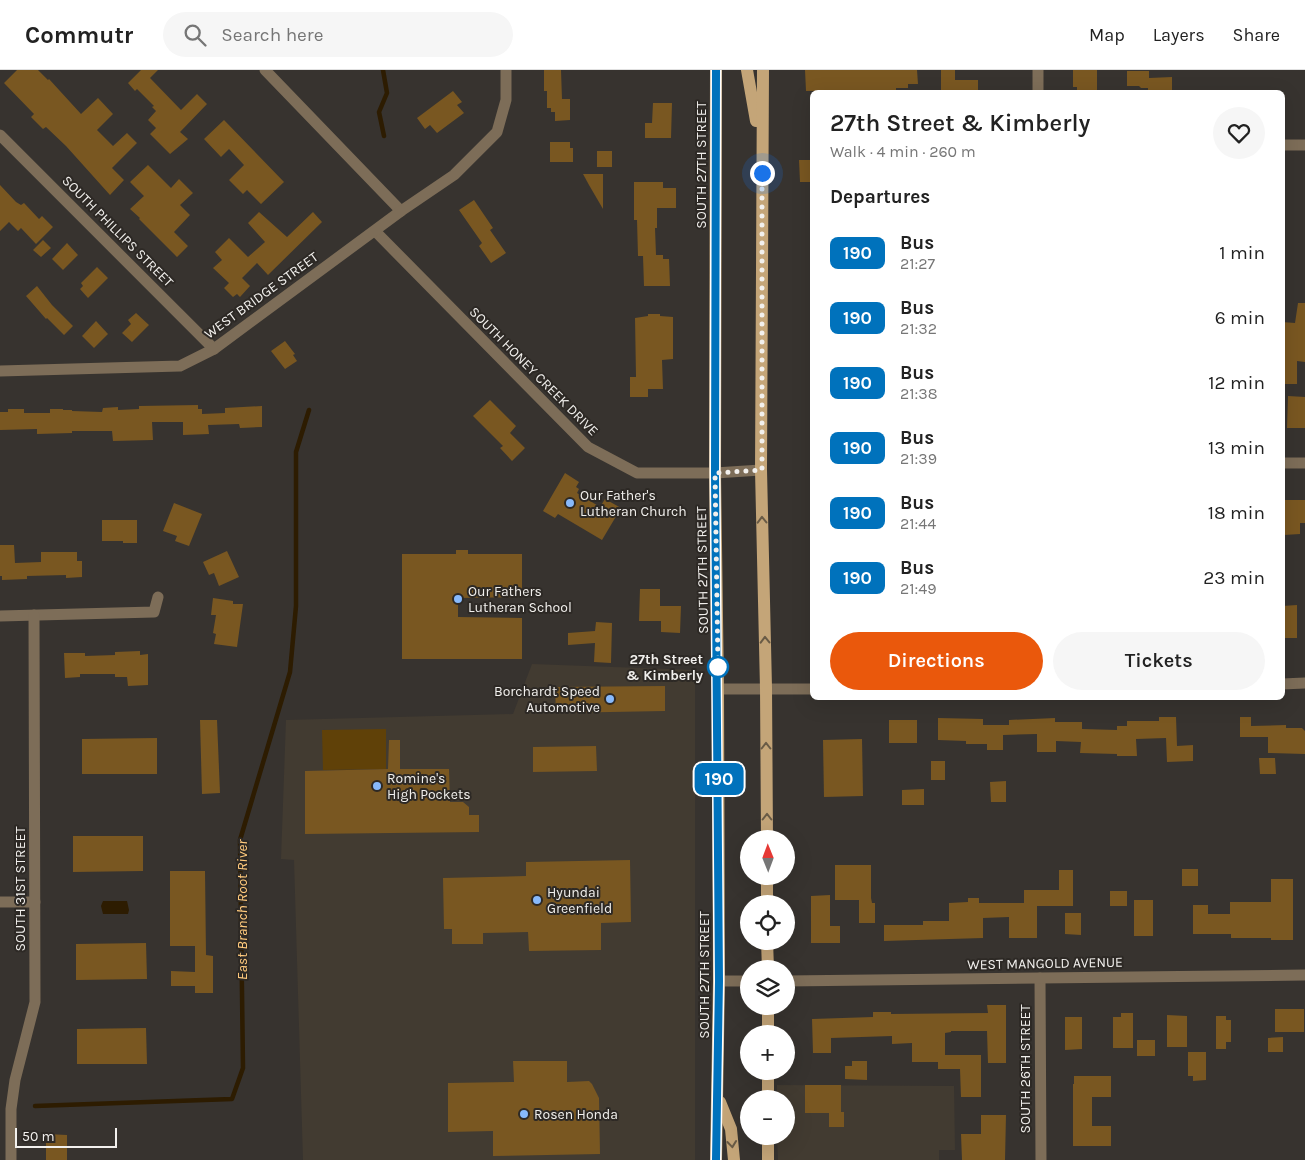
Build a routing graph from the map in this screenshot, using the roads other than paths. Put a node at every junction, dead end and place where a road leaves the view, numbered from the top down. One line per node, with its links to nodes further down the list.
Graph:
1 (265, 70): 12 (street)
2 (506, 70): 12 (street, WEST BRIDGE STREET)
3 (716, 70): 19 (main road, SOUTH 27TH STREET)
4 (747, 70): 11 (main road)
5 (762, 70): 11 (main road)
6 (1038, 70): 7 (street)
7 (1038, 90)
8 (0, 135): 14 (street, SOUTH PHILLIPS STREET)
9 (1285, 145): 10 (street)
10 (1305, 145)
11 (762, 153): 18 (main road)
12 (401, 211): 13 (street, WEST BRIDGE STREET)
13 (375, 231): 14 (street, WEST BRIDGE STREET); 19 (street, SOUTH HONEY CREEK DRIVE)
14 (214, 349): 15 (street, WEST BRIDGE STREET)
15 (0, 371)
16 (1285, 463): 17 (street)
17 (1305, 463)
18 (762, 470): 19 (street, SOUTH HONEY CREEK DRIVE); 25 (main road, one-way to 18)
19 (715, 473): 27 (main road, SOUTH 27TH STREET)
20 (158, 597): 21 (street)
21 (34, 615): 22 (street); 30 (street, SOUTH 31ST STREET)
22 (0, 616)
23 (1305, 683): 24 (street)
24 (1285, 684)
25 (766, 688): 26 (street); 27 (street); 28 (main road, one-way to 25)
26 (810, 688)
27 (718, 689): 33 (main road, SOUTH 27TH STREET)
28 (767, 830)
29 (0, 902): 30 (street)
30 (35, 902): 39 (street, SOUTH 31ST STREET)
31 (1305, 975): 32 (street, WEST MANGOLD AVENUE)
32 (1040, 978): 35 (street, WEST MANGOLD AVENUE); 44 (street, SOUTH 26TH STREET)
33 (719, 981): 34 (street); 36 (main road, SOUTH 27TH STREET)
34 (740, 981)
35 (795, 981)
36 (717, 1095): 37 (main road, SOUTH 27TH STREET); 42 (main road, one-way to 42)
37 (716, 1140): 40 (main road); 41 (main road, SOUTH 27TH STREET)
38 (768, 1145): 43 (main road)
39 (11, 1160)
40 (712, 1160)
41 (716, 1160)
42 (734, 1160)
43 (768, 1160)
44 (1040, 1160)

